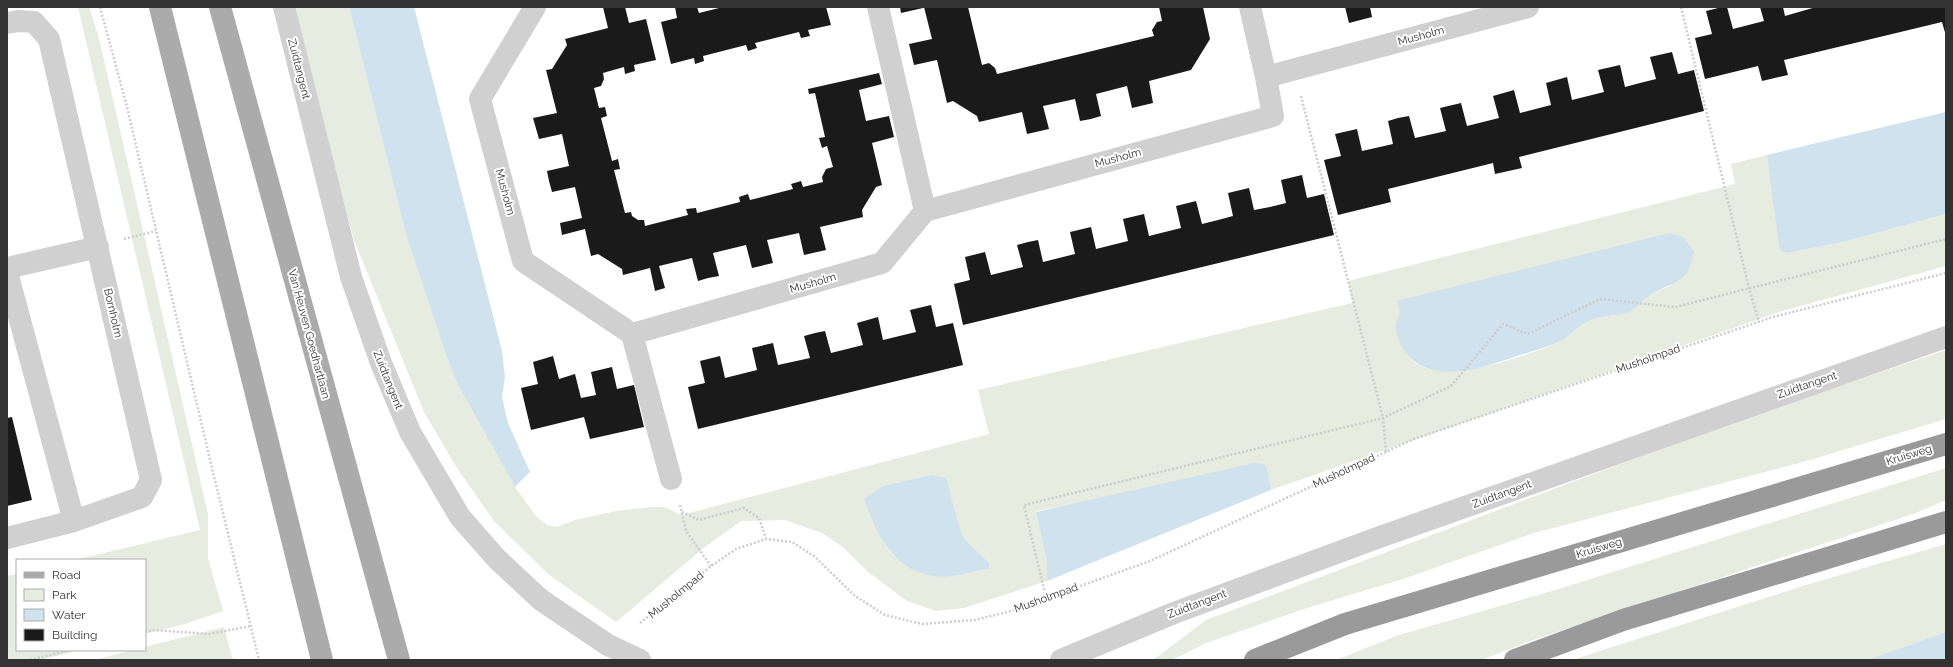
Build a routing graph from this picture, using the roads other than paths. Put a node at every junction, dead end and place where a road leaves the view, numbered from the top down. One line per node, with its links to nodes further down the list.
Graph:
1 (160, 7): 21 (main road)
2 (220, 7): 22 (main road, Van Heuven Goedhartlaan)
3 (284, 7): 23 (street, Zuidtangent)
4 (535, 7): 14 (street, Musholm)
5 (878, 7): 10 (street)
6 (1250, 7): 9 (street, Musholm)
7 (1528, 7): 9 (street, Musholm)
8 (7, 23): 11 (street, Bornholm)
9 (1266, 77): 10 (street, Musholm)
10 (924, 211): 14 (street, Musholm)
11 (98, 246): 12 (street); 18 (street, Bornholm)
12 (7, 268)
13 (7, 272): 18 (street)
14 (632, 334): 17 (street)
15 (1946, 337): 24 (street, Zuidtangent)
16 (1946, 444): 25 (highway, Kruisweg)
17 (671, 479)
18 (74, 521): 20 (street, Bornholm)
19 (1946, 522): 26 (highway)
20 (7, 538)
21 (322, 660)
22 (399, 660)
23 (640, 660)
24 (1061, 660)
25 (1255, 660)
26 (1515, 660)

